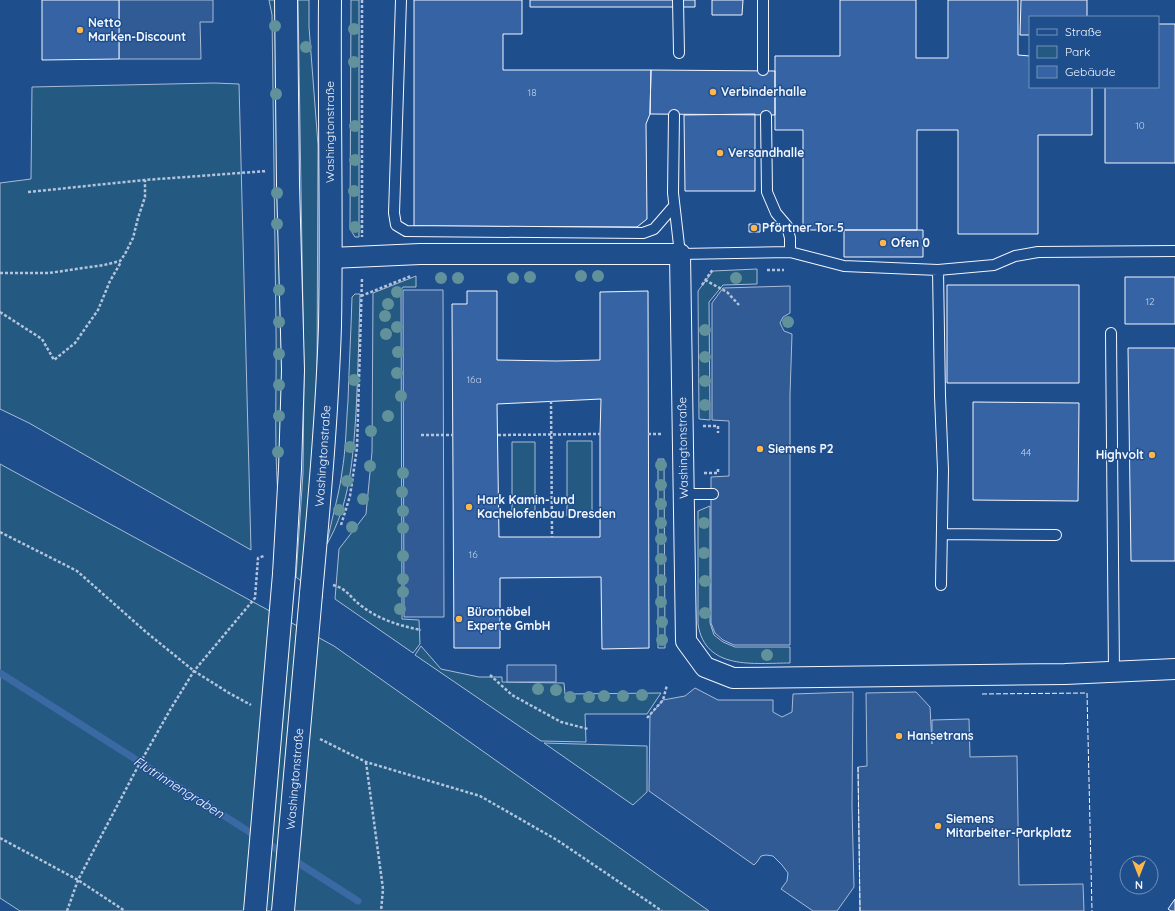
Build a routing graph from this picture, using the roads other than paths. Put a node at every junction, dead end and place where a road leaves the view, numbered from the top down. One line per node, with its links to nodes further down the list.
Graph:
1 (286, 0): 24 (main road, bridge)
2 (330, 0): 14 (main road, Washingtonstraße)
3 (401, 0): 10 (lane)
4 (678, 0): 6 (lane)
5 (763, 0): 7 (lane)
6 (679, 53)
7 (763, 70)
8 (674, 115): 10 (lane)
9 (766, 116): 12 (lane)
10 (674, 206): 13 (lane)
11 (1175, 251): 15 (lane)
12 (790, 252): 13 (lane); 15 (lane)
13 (680, 254): 14 (street); 17 (street, Washingtonstraße)
14 (331, 258): 25 (main road, Washingtonstraße, bridge)
15 (938, 270): 19 (lane)
16 (1111, 333): 23 (lane)
17 (684, 494): 18 (lane); 23 (street, Washingtonstraße)
18 (713, 494)
19 (942, 534): 20 (lane); 21 (lane)
20 (1056, 535)
21 (941, 585)
22 (1175, 670): 23 (street)
23 (1114, 672)
24 (255, 911)
25 (283, 911)

